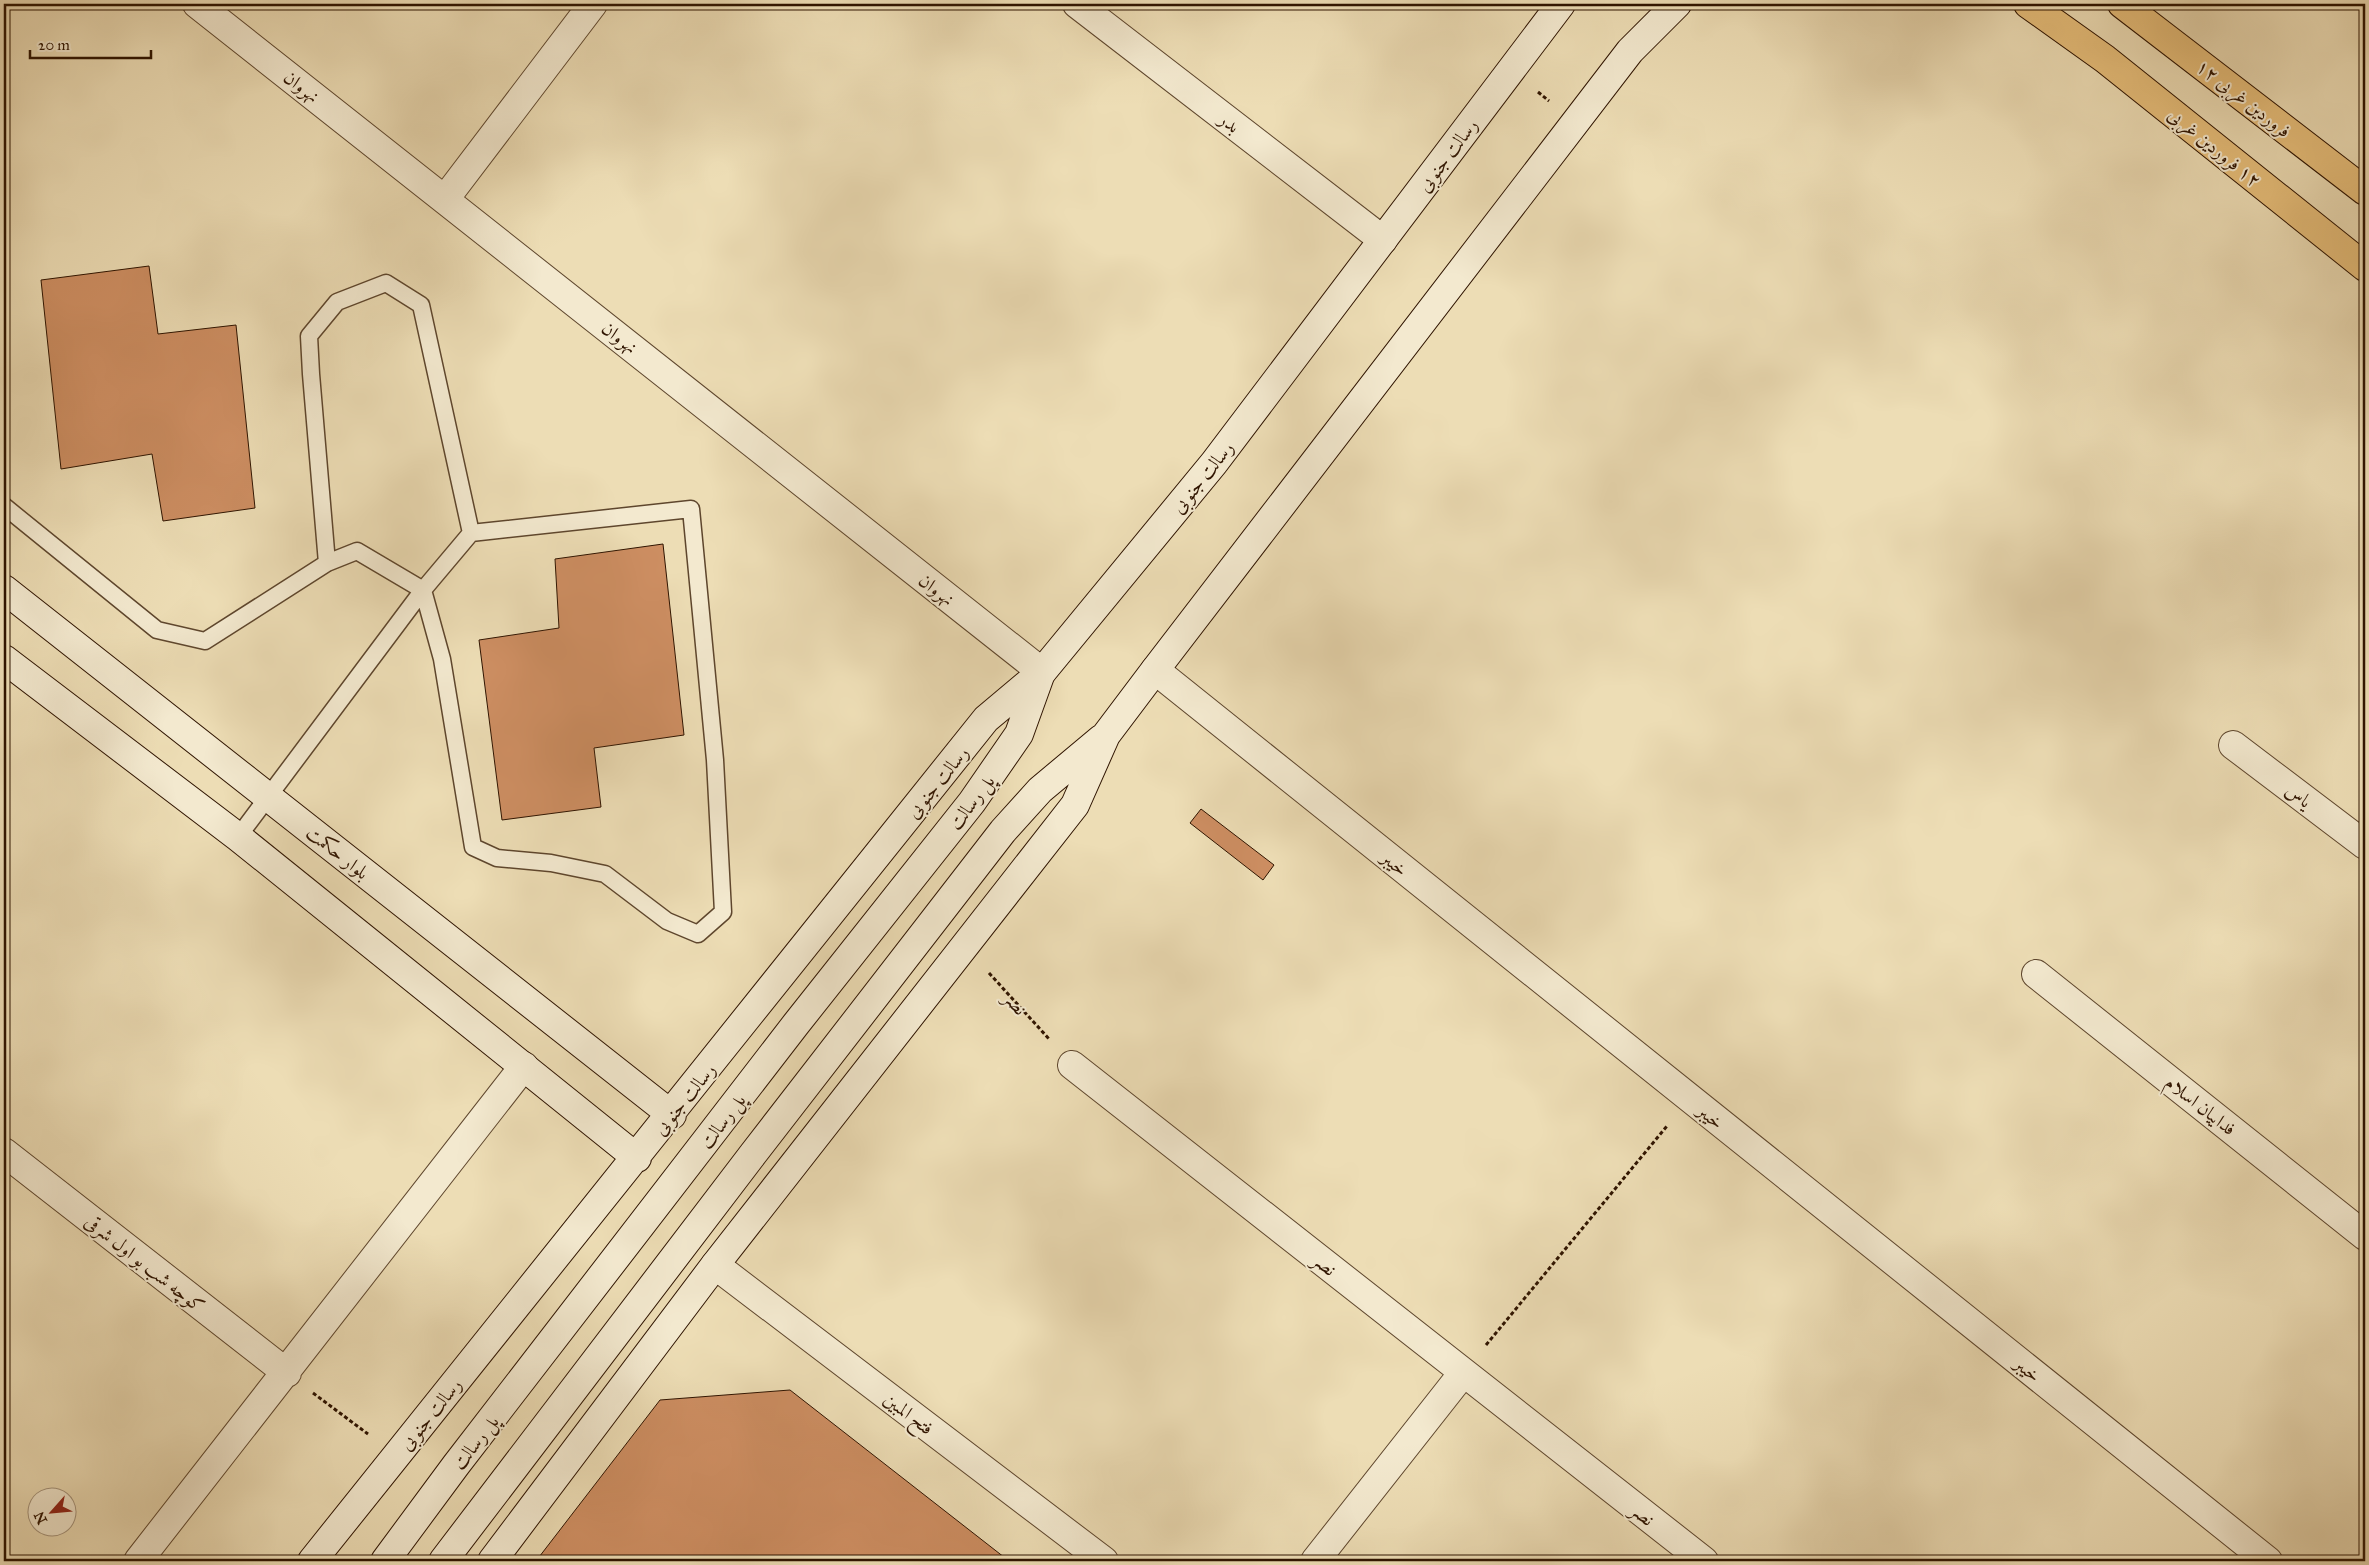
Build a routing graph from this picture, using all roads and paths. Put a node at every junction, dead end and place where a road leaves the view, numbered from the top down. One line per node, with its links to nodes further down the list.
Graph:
1 (197, 4): 11 (street, نهروان)
2 (593, 4): 11 (street)
3 (1077, 4): 12 (street, بدر)
4 (1561, 4): 8 (street, رسالت جنوبی)
5 (1676, 4): 9 (street)
6 (2028, 4): 13 (main road, ١٢ فروردین غربى)
7 (2122, 4): 10 (main road, ۱۲ فروردین غربی)
8 (1511, 70): 9 (path); 12 (street, رسالت جنوبی)
9 (1575, 122): 20 (street)
10 (2365, 191)
11 (445, 199): 21 (street, نهروان)
12 (1382, 240): 21 (street, رسالت جنوبی)
13 (2365, 267)
14 (4, 506): 16 (lane)
15 (471, 533): 16 (lane); 18 (lane); 18 (lane)
16 (327, 563): 18 (lane)
17 (4, 589): 24 (street, بلوار حکمت)
18 (422, 590): 24 (lane)
19 (4, 659): 25 (street)
20 (1155, 670): 22 (street); 31 (street, خیبر)
21 (1042, 672): 32 (street, رسالت جنوبی); 42 (street, پل رسالت)
22 (1106, 735): 27 (street); 43 (street)
23 (2233, 745): 26 (street, یاس)
24 (268, 797): 25 (lane); 32 (street, بلوار حکمت)
25 (238, 837): 30 (street)
26 (2365, 845)
27 (964, 946): 29 (path, نصر); 36 (street)
28 (2036, 974): 35 (street, فداییان اسلام)
29 (1072, 1065): 38 (street, نصر)
30 (524, 1066): 34 (street); 37 (street)
31 (1690, 1099): 38 (path); 48 (street, خیبر)
32 (672, 1114): 34 (street, رسالت جنوبی)
33 (4, 1152): 37 (street, کوچه شب بو اول شرقی)
34 (637, 1158): 39 (street, رسالت جنوبی)
35 (2365, 1236)
36 (715, 1265): 44 (street); 45 (street, فتح المبین)
37 (287, 1373): 39 (path); 40 (street)
38 (1463, 1373): 46 (street); 47 (street, نصر)
39 (397, 1456): 41 (street, رسالت جنوبی)
40 (138, 1561)
41 (312, 1561)
42 (385, 1561)
43 (443, 1561)
44 (492, 1561)
45 (1104, 1561)
46 (1315, 1561)
47 (1704, 1561)
48 (2268, 1561)

